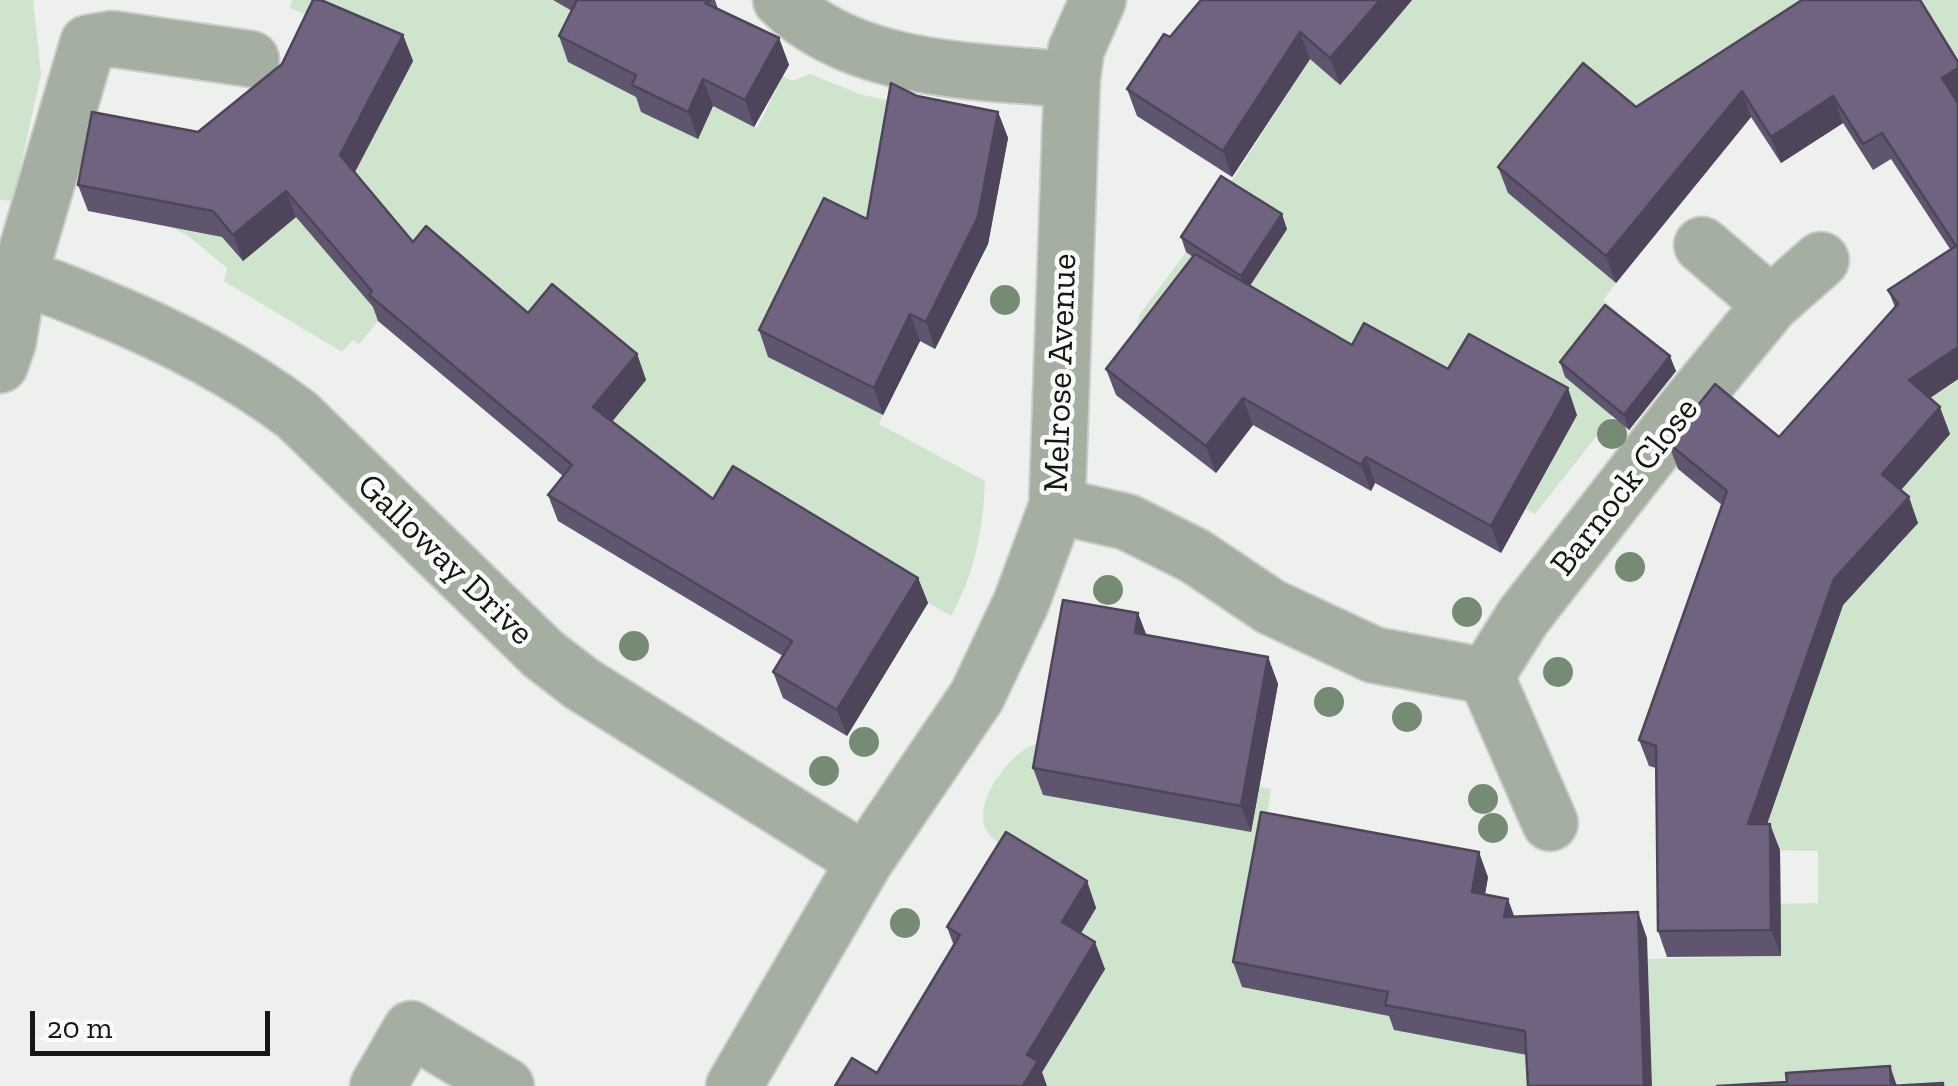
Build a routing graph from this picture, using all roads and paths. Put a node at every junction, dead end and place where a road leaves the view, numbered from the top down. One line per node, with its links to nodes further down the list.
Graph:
1 (781, 0): 4 (street)
2 (1098, 0): 4 (street, Melrose Avenue)
3 (251, 59): 7 (street)
4 (1072, 80): 10 (street, Melrose Avenue)
5 (1702, 245): 8 (street)
6 (1821, 260): 8 (street, Barnock Close)
7 (10, 276): 9 (street); 13 (street, Galloway Drive)
8 (1771, 304): 11 (street, Barnock Close)
9 (0, 365)
10 (1058, 506): 11 (street); 13 (street, Melrose Avenue)
11 (1486, 676): 12 (street)
12 (1550, 823)
13 (865, 861): 16 (street, Melrose Avenue)
14 (498, 1082): 15 (street)
15 (378, 1086)
16 (734, 1086)

